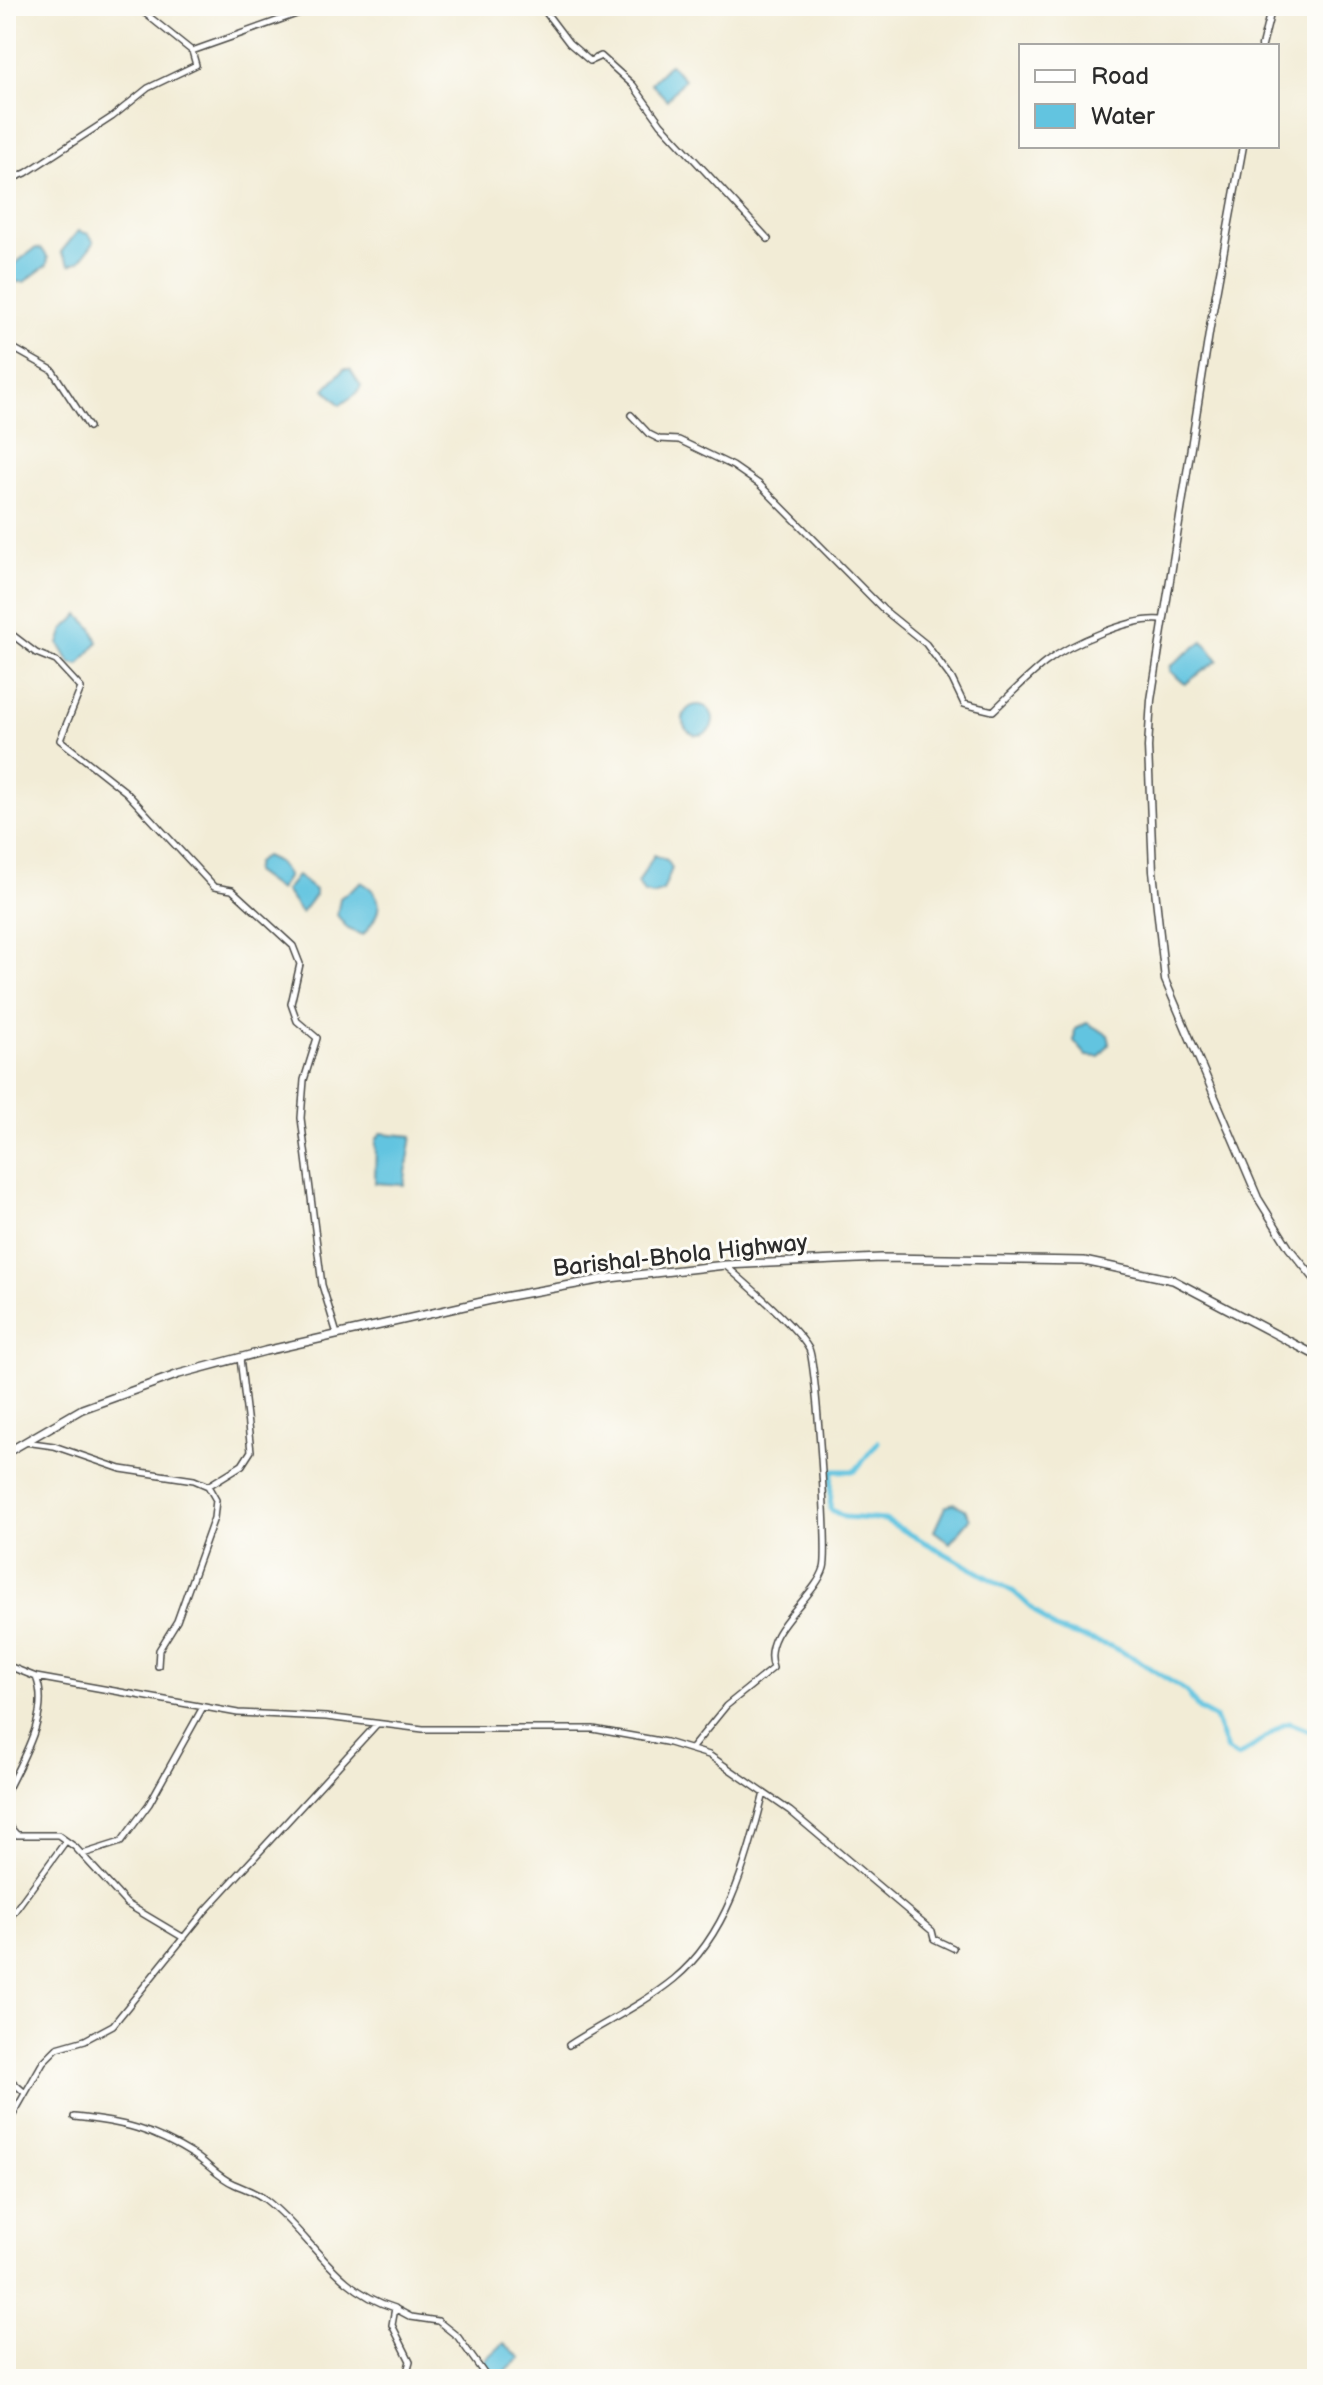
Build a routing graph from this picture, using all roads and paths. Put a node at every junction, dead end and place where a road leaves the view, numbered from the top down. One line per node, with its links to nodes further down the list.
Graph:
1 (136, 6): 6 (street)
2 (319, 6): 6 (street)
3 (541, 6): 9 (street)
4 (1272, 6): 5 (main road)
5 (1262, 44)
6 (192, 51): 8 (street)
7 (1243, 148): 13 (main road)
8 (6, 181)
9 (768, 239)
10 (6, 344): 12 (street)
11 (631, 415): 13 (street)
12 (89, 427)
13 (1161, 620): 16 (main road)
14 (6, 630): 17 (street)
15 (725, 1265): 17 (highway, Barishal-Bhola Highway); 18 (highway, Barishal-Bhola Highway); 28 (street)
16 (1317, 1282)
17 (337, 1335): 19 (highway, Barishal-Bhola Highway)
18 (1317, 1356)
19 (240, 1358): 20 (highway, Barishal-Bhola Highway); 22 (street)
20 (25, 1442): 21 (highway, Barishal-Bhola Highway); 22 (street)
21 (6, 1453)
22 (208, 1486): 24 (street)
23 (6, 1665): 25 (street)
24 (158, 1666)
25 (36, 1677): 26 (street); 29 (street)
26 (203, 1707): 27 (street); 33 (street)
27 (377, 1723): 28 (street); 35 (street)
28 (691, 1749): 30 (street)
29 (6, 1793)
30 (764, 1793): 36 (street); 37 (street)
31 (6, 1823): 32 (street)
32 (66, 1841): 33 (street); 34 (street)
33 (82, 1854): 35 (street)
34 (6, 1923)
35 (184, 1938): 39 (street)
36 (953, 1948)
37 (569, 2045)
38 (6, 2076): 39 (street)
39 (25, 2093): 41 (street)
40 (74, 2117): 42 (street)
41 (6, 2127)
42 (395, 2308): 43 (street); 44 (street)
43 (405, 2379)
44 (488, 2379)

